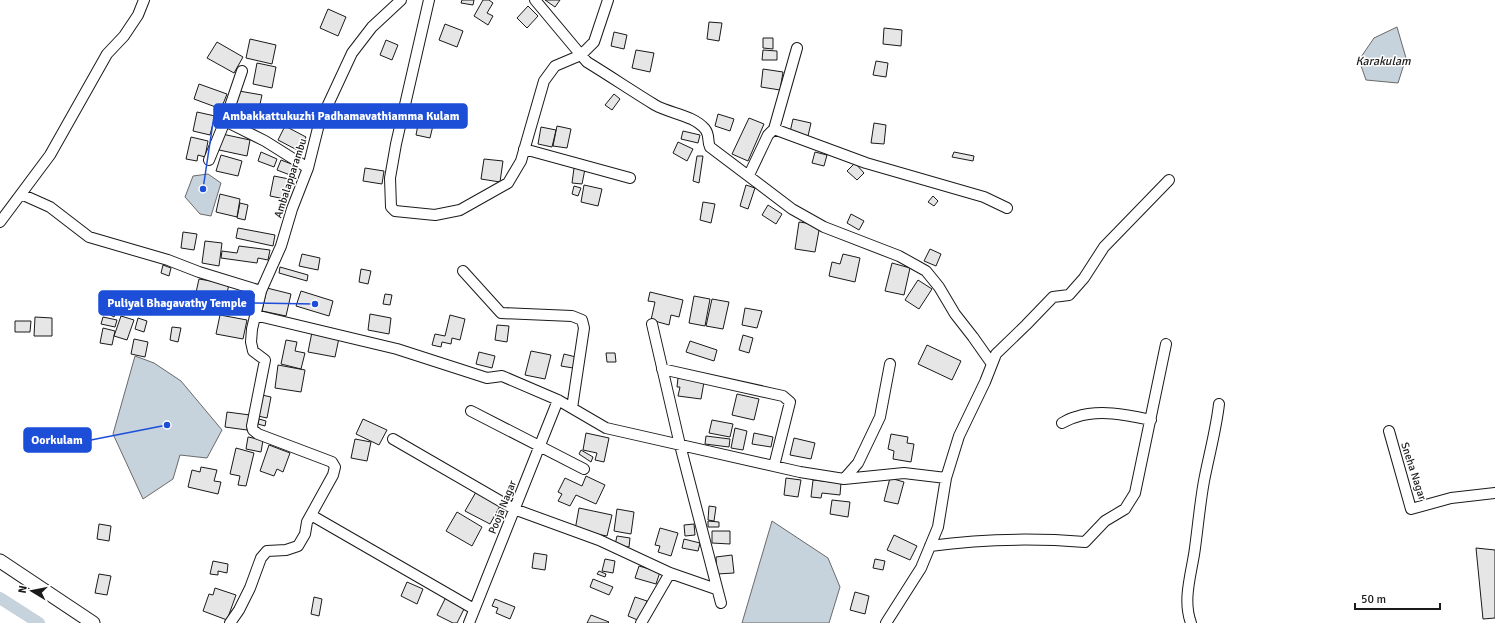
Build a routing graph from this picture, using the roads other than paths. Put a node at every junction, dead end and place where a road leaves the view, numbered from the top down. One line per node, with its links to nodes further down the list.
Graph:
1 (144, 0): 17 (street)
2 (401, 0): 13 (street, Ambalapparambu)
3 (429, 0): 11 (street)
4 (535, 0): 7 (street)
5 (608, 0): 7 (street)
6 (797, 48): 10 (street)
7 (581, 55): 11 (street); 14 (street)
8 (242, 71): 9 (street)
9 (225, 121): 12 (street); 13 (street)
10 (774, 129): 14 (street); 18 (street)
11 (524, 149): 15 (street)
12 (209, 160)
13 (308, 168): 21 (street, Ambalapparambu)
14 (749, 175): 26 (street)
15 (630, 178)
16 (1169, 180): 26 (street)
17 (21, 194): 19 (street); 21 (street)
18 (1007, 208)
19 (0, 222)
20 (463, 271): 30 (street)
21 (261, 291): 22 (street, Ambalapparambu)
22 (256, 315): 28 (street); 44 (street, Ambalapparambu)
23 (652, 324): 27 (street)
24 (1166, 344): 32 (street)
25 (890, 364): 41 (street)
26 (992, 364): 40 (street)
27 (662, 369): 36 (street); 38 (street)
28 (558, 400): 30 (street); 37 (street, Pooja Nagar)
29 (1220, 404): 56 (street)
30 (572, 408): 36 (street)
31 (471, 411): 37 (street)
32 (1151, 420): 33 (street); 45 (street)
33 (1062, 423)
34 (1388, 431): 42 (street, Sneha Nagar)
35 (392, 439): 43 (street)
36 (680, 445): 38 (street); 48 (street)
37 (539, 447): 39 (street); 43 (street, Pooja Nagar)
38 (774, 466): 41 (street)
39 (584, 469)
40 (946, 478): 41 (street); 45 (street)
41 (844, 479)
42 (1495, 493)
43 (514, 509): 47 (street); 50 (street, Pooja Nagar)
44 (311, 515): 50 (street); 52 (street)
45 (930, 546): 55 (street)
46 (0, 561): 51 (street)
47 (670, 573): 48 (street); 54 (street)
48 (716, 589): 49 (street)
49 (721, 603)
50 (474, 610): 53 (street, Pooja Nagar)
51 (93, 623)
52 (230, 623)
53 (469, 623)
54 (641, 623)
55 (886, 623)
56 (1191, 623)

